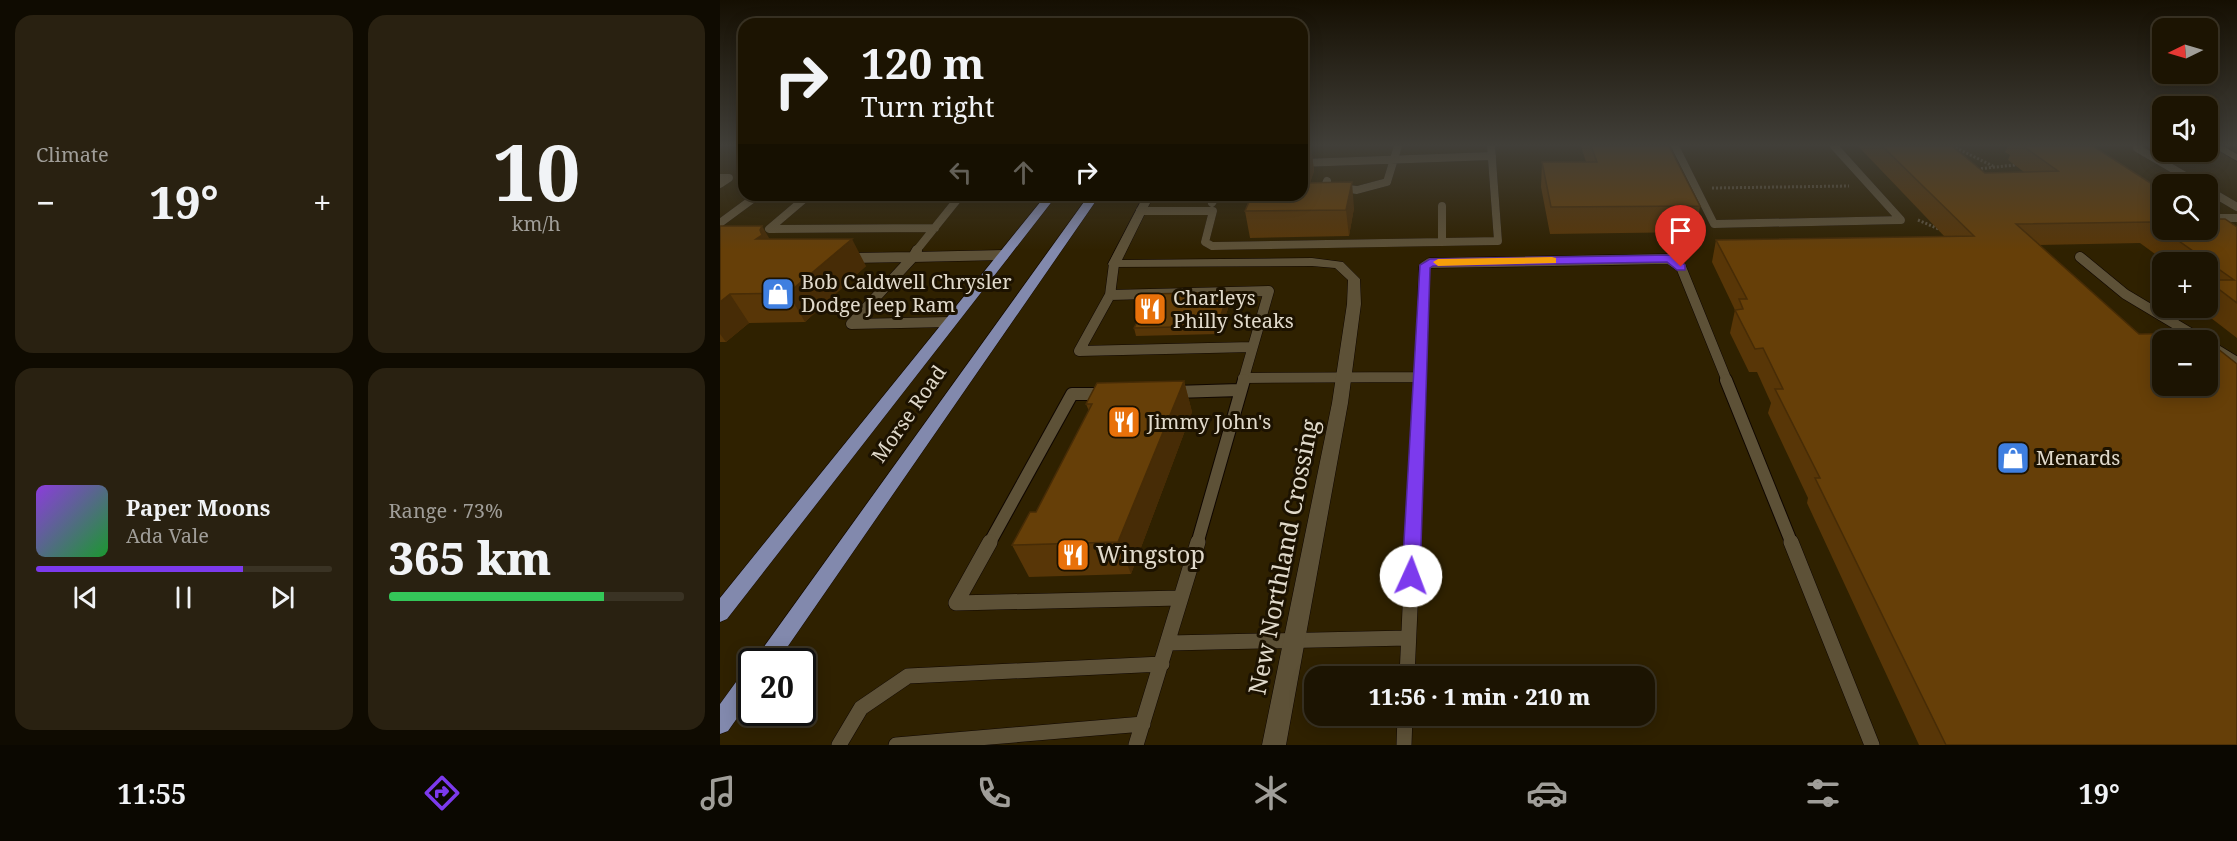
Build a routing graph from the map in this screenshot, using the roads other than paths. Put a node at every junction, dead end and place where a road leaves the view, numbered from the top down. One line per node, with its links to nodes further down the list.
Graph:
1 (1327, 181): 2 (lane)
2 (1387, 181)
3 (1494, 181): 20 (lane)
4 (1692, 181): 5 (lane)
5 (1865, 181)
6 (2218, 196): 14 (lane)
7 (750, 201): 18 (lane)
8 (802, 201): 19 (lane)
9 (957, 201): 19 (lane)
10 (1047, 201): 21 (main road, Morse Road)
11 (1091, 201): 42 (main road, Morse Road)
12 (1146, 201): 15 (street)
13 (1442, 206): 20 (lane)
14 (2237, 207)
15 (1140, 211): 20 (lane); 25 (street)
16 (2218, 218): 17 (lane)
17 (2237, 218)
18 (720, 223)
19 (935, 228): 24 (lane)
20 (1442, 242)
21 (1004, 255): 24 (lane); 27 (main road, Morse Road)
22 (2080, 257): 28 (lane)
23 (843, 258): 24 (lane)
24 (914, 258): 27 (lane)
25 (1114, 264): 26 (lane); 33 (street, New Northland Crossing)
26 (1110, 295): 29 (lane); 29 (lane)
27 (950, 322): 38 (main road, Morse Road)
28 (2185, 330)
29 (1252, 346): 34 (lane)
30 (2218, 350): 31 (lane)
31 (2237, 362)
32 (1419, 376): 33 (lane); 39 (lane); 54 (lane)
33 (1343, 379): 34 (lane); 40 (street, New Northland Crossing)
34 (1242, 384): 35 (lane); 37 (lane)
35 (1156, 392)
36 (1120, 393): 37 (lane)
37 (1180, 598): 41 (lane)
38 (722, 607)
39 (1408, 638): 40 (lane); 44 (lane)
40 (1294, 639): 41 (lane); 52 (street, New Northland Crossing)
41 (1168, 643): 43 (lane)
42 (774, 648)
43 (1162, 664): 47 (lane); 49 (lane)
44 (1407, 666)
45 (738, 698): 46 (main road)
46 (720, 723)
47 (1143, 724): 50 (lane); 51 (lane)
48 (1405, 726): 53 (lane)
49 (839, 745)
50 (896, 745)
51 (1136, 745)
52 (1274, 745)
53 (1404, 745)
54 (1872, 745)

